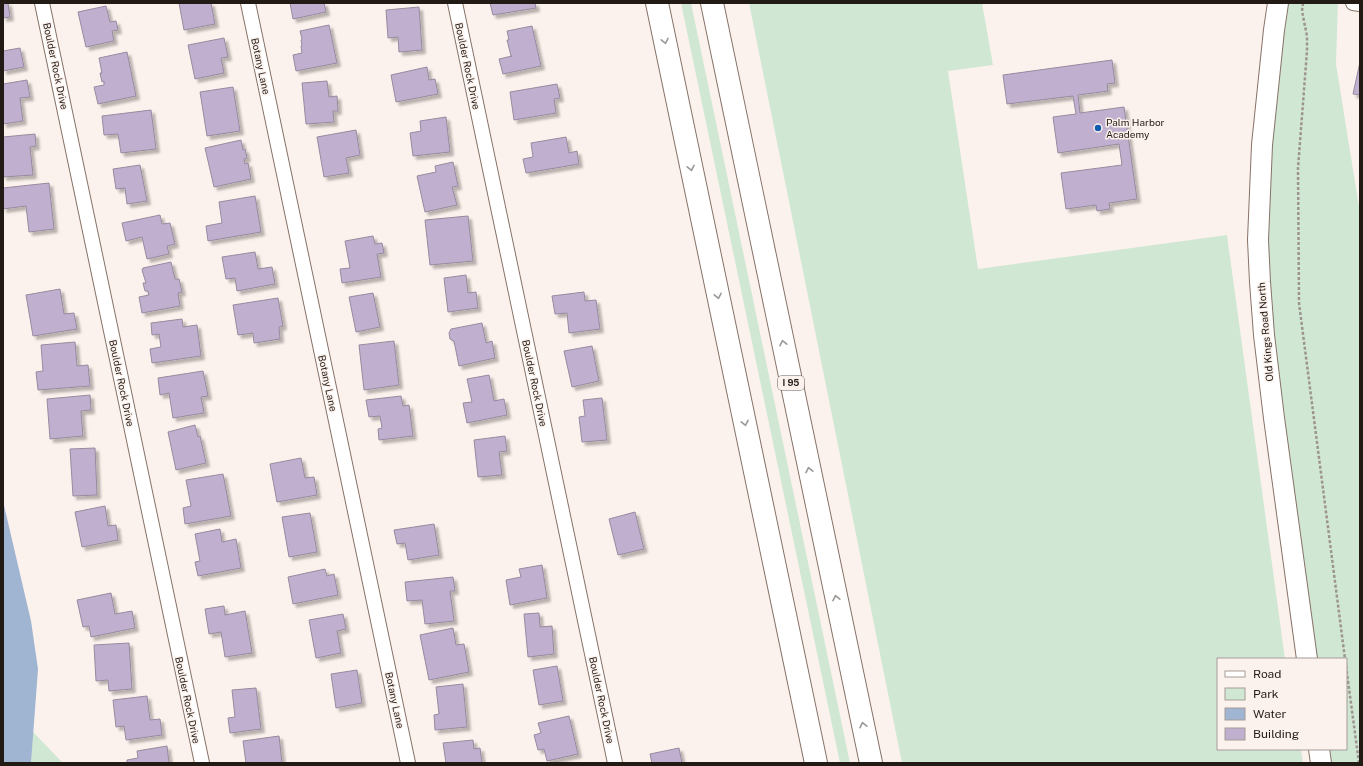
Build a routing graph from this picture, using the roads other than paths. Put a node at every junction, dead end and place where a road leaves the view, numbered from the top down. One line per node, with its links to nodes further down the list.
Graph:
1 (42, 3): 11 (street, Boulder Rock Drive)
2 (248, 3): 12 (street, Botany Lane)
3 (455, 3): 13 (street, Boulder Rock Drive)
4 (657, 3): 14 (highway, one-way to 14)
5 (712, 3): 15 (highway, I 95, one-way to 5)
6 (1278, 3): 9 (street, Old Kings Road North)
7 (1353, 3): 8 (street)
8 (1360, 4)
9 (1307, 658)
10 (1320, 750): 16 (street)
11 (202, 763)
12 (408, 763)
13 (615, 763)
14 (816, 763)
15 (871, 763)
16 (1321, 763)

